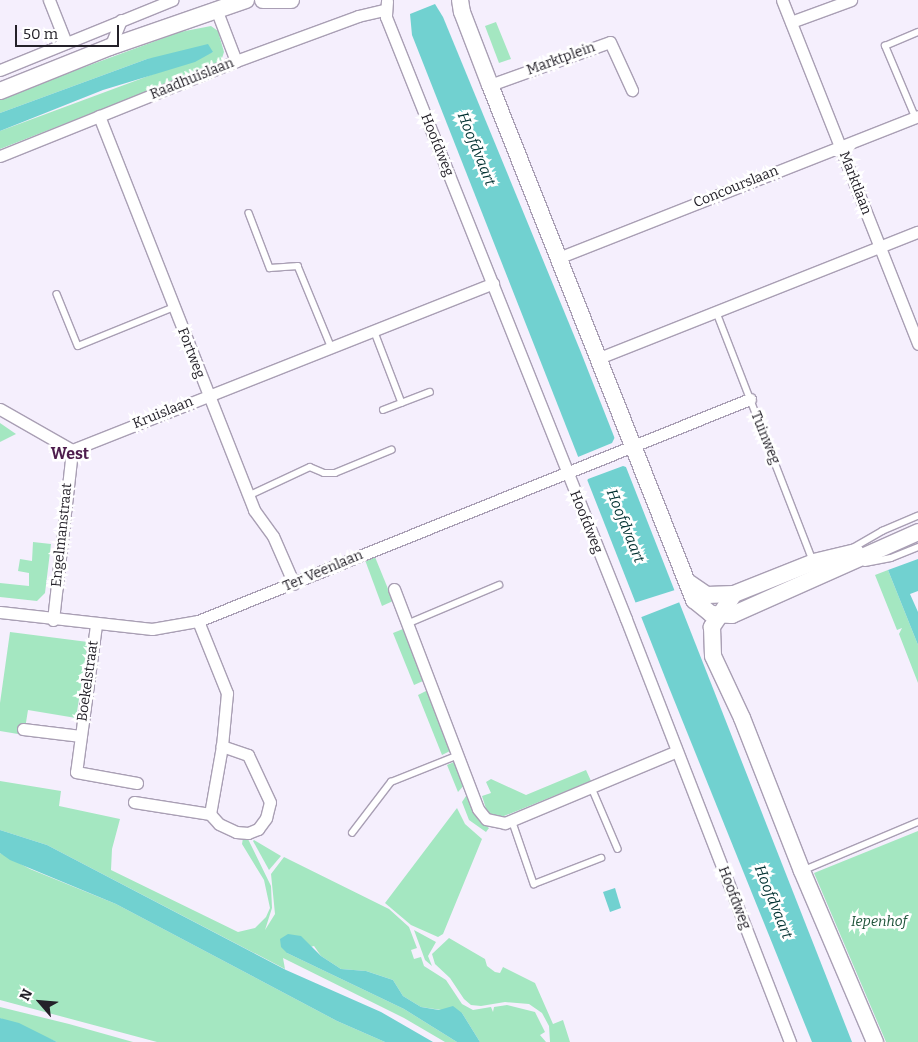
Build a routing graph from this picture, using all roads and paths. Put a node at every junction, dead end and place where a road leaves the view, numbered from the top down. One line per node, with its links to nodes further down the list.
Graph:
1 (49, 0): 15 (street)
2 (172, 0): 12 (street)
3 (246, 0): 11 (street)
4 (263, 0): 5 (street)
5 (290, 0)
6 (447, 0): 10 (street)
7 (782, 0): 13 (street)
8 (851, 0): 13 (street)
9 (386, 6): 17 (street, Raadhuislaan); 32 (street, Hoofdweg)
10 (461, 6): 21 (street)
11 (216, 9): 16 (street); 17 (street)
12 (121, 20): 15 (street); 16 (street)
13 (791, 22): 26 (street, Marktlaan)
14 (918, 32): 25 (lane, Concourslaan)
15 (66, 43): 18 (street)
16 (110, 46): 20 (street)
17 (236, 61): 24 (street, Raadhuislaan)
18 (18, 63): 19 (street); 20 (street)
19 (0, 70)
20 (36, 76): 23 (street)
21 (490, 85): 22 (street, Marktplein); 31 (street)
22 (632, 90)
23 (0, 91)
24 (99, 116): 27 (street, Raadhuislaan); 34 (street, Fortweg)
25 (916, 116): 26 (street, Concourslaan)
26 (840, 145): 30 (street, Marktlaan); 31 (street, Concourslaan)
27 (0, 156)
28 (249, 213): 38 (lane)
29 (918, 232): 30 (street)
30 (880, 247): 35 (street); 37 (street, Marktlaan)
31 (558, 258): 39 (street)
32 (493, 283): 36 (street, Kruislaan); 49 (street, Hoofdweg)
33 (57, 294): 34 (lane)
34 (174, 307): 41 (street, Fortweg)
35 (717, 313): 39 (street); 42 (lane, Tuinweg)
36 (373, 330): 38 (street, Kruislaan); 43 (lane)
37 (918, 344)
38 (331, 346): 41 (street, Kruislaan)
39 (599, 358): 46 (street)
40 (430, 392): 43 (lane)
41 (207, 395): 47 (street, Kruislaan); 50 (street, Fortweg)
42 (750, 399): 46 (street, Ter Veenlaan); 54 (lane, Tuinweg)
43 (402, 403): 45 (lane)
44 (0, 409): 47 (street)
45 (383, 410)
46 (629, 449): 49 (street, Ter Veenlaan); 56 (street)
47 (72, 450): 63 (street, Engelmanstraat)
48 (391, 450): 50 (lane)
49 (572, 472): 57 (street, Ter Veenlaan); 70 (street, Hoofdweg)
50 (248, 496): 57 (street, Fortweg)
51 (918, 516): 55 (lane)
52 (918, 532): 55 (street)
53 (918, 547): 55 (lane)
54 (814, 562): 55 (street); 60 (street)
55 (839, 562): 62 (street)
56 (689, 583): 60 (street); 62 (street)
57 (294, 584): 64 (street, Ter Veenlaan)
58 (499, 585): 65 (lane)
59 (394, 589): 65 (street)
60 (734, 594): 62 (street)
61 (0, 612): 63 (street, Ter Veenlaan)
62 (725, 615): 81 (street)
63 (53, 620): 66 (street, Ter Veenlaan)
64 (198, 622): 66 (street, Ter Veenlaan); 69 (street)
65 (407, 624): 71 (street)
66 (96, 625): 68 (street, Boekelstraat)
67 (23, 729): 68 (street, Boekelstraat)
68 (81, 736): 72 (street, Boekelstraat)
69 (222, 746): 75 (street); 75 (street)
70 (677, 751): 73 (street); 82 (street, Hoofdweg)
71 (459, 755): 76 (street); 78 (lane)
72 (137, 783)
73 (592, 788): 76 (street); 79 (lane)
74 (134, 802): 75 (street)
75 (210, 814)
76 (512, 820): 80 (lane)
77 (918, 822): 81 (lane)
78 (352, 833)
79 (618, 849)
80 (601, 858)
81 (802, 871): 83 (street)
82 (790, 1042)
83 (875, 1042)

